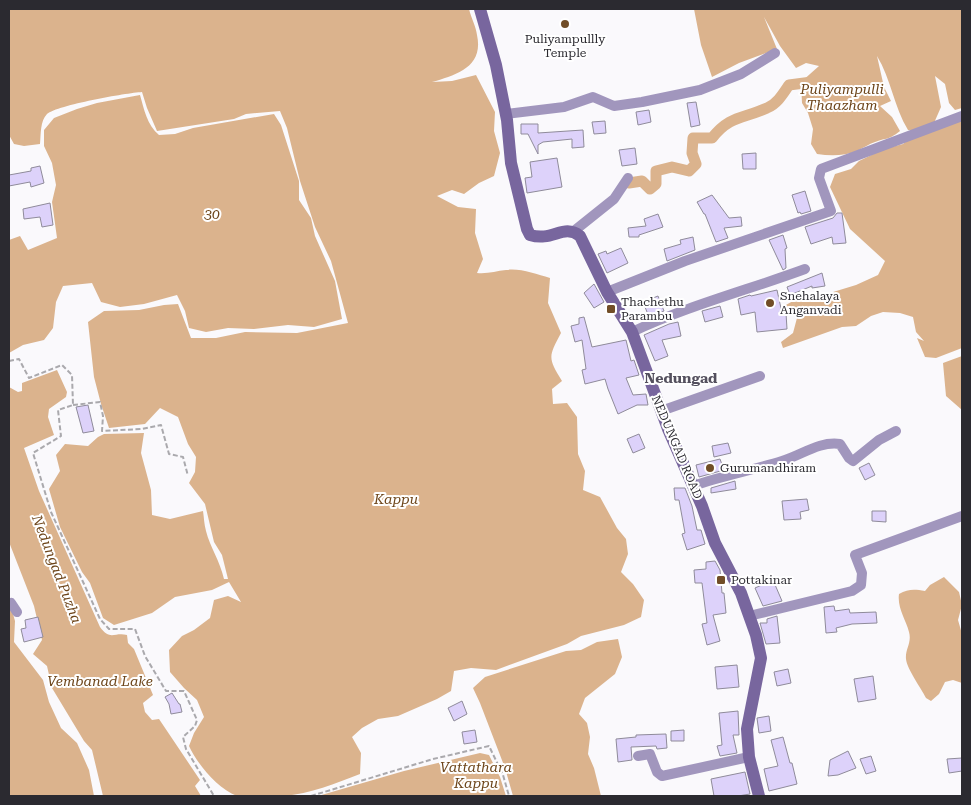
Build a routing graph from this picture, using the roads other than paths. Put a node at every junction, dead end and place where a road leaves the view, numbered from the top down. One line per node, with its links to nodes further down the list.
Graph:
1 (480, 9): 3 (main road)
2 (775, 53): 3 (street)
3 (506, 114): 6 (main road)
4 (962, 116): 8 (street)
5 (628, 178): 6 (street)
6 (574, 231): 8 (main road, NEDUNGAD ROAD)
7 (805, 269): 9 (street)
8 (607, 292): 9 (main road, NEDUNGAD ROAD)
9 (632, 332): 11 (main road, NEDUNGAD ROAD)
10 (760, 376): 11 (street)
11 (661, 412): 13 (main road, NEDUNGAD ROAD)
12 (896, 431): 13 (street)
13 (693, 486): 15 (main road, NEDUNGAD ROAD)
14 (962, 516): 15 (street)
15 (749, 616): 17 (main road, NEDUNGAD ROAD)
16 (638, 756): 17 (street)
17 (749, 757): 18 (main road, NEDUNGAD ROAD)
18 (758, 796)

